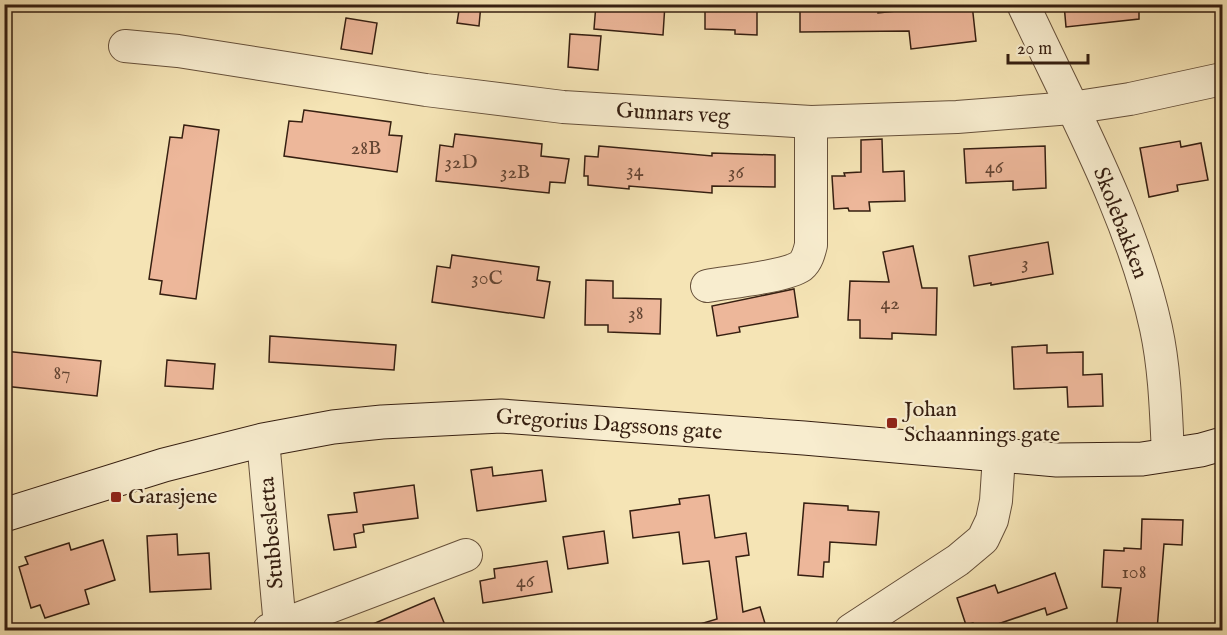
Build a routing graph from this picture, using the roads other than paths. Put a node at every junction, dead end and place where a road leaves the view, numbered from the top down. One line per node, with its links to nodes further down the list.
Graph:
1 (1023, 4): 4 (street, Skolebakken)
2 (125, 46): 5 (street, Gunnars veg)
3 (1222, 80): 4 (street, Gunnars veg)
4 (1071, 108): 5 (street, Gunnars veg); 9 (street, Skolebakken)
5 (811, 122): 6 (street)
6 (707, 286)
7 (263, 440): 10 (street, Gregorius Dagssons gate); 11 (street, Gregorius Dagssons gate); 13 (street, Stubbesletta)
8 (1222, 444): 9 (street, Gregorius Dagssons gate)
9 (1168, 455): 10 (street, Gregorius Dagssons gate)
10 (999, 456): 14 (street)
11 (4, 515)
12 (465, 555): 13 (street, Stubbesletta)
13 (274, 628)
14 (859, 629)

